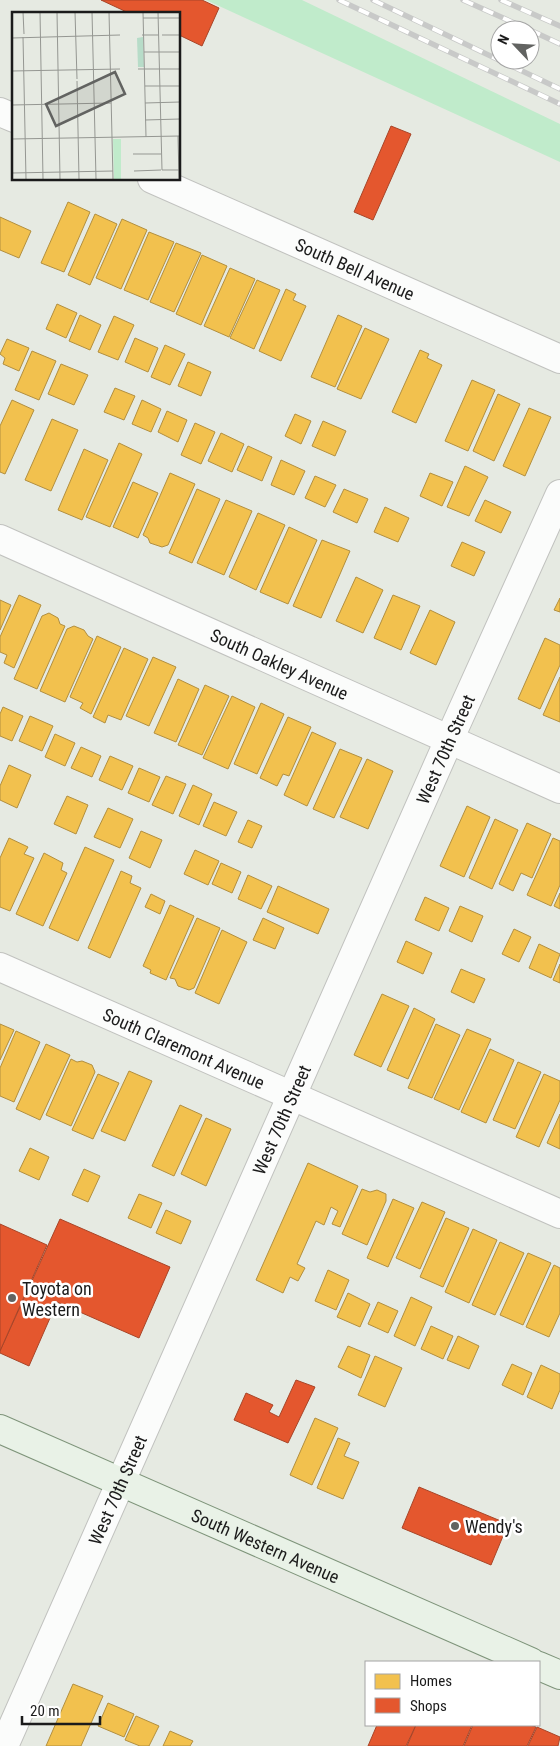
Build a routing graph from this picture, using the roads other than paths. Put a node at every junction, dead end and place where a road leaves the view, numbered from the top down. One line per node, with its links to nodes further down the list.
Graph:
1 (0, 112): 2 (street)
2 (12, 117)
3 (154, 180): 4 (street, South Bell Avenue)
4 (560, 359)
5 (560, 494): 7 (street, West 70th Street)
6 (0, 538): 7 (street, South Oakley Avenue)
7 (449, 740): 8 (street, South Oakley Avenue); 10 (street, West 70th Street)
8 (560, 789)
9 (0, 967): 10 (street, South Claremont Avenue)
10 (292, 1096): 11 (street, South Claremont Avenue); 13 (street, West 70th Street)
11 (560, 1214)
12 (0, 1429): 13 (main road, South Western Avenue)
13 (121, 1482): 14 (main road, South Western Avenue); 17 (street, West 70th Street)
14 (529, 1661)
15 (540, 1666): 16 (main road)
16 (560, 1675)
17 (4, 1746)

